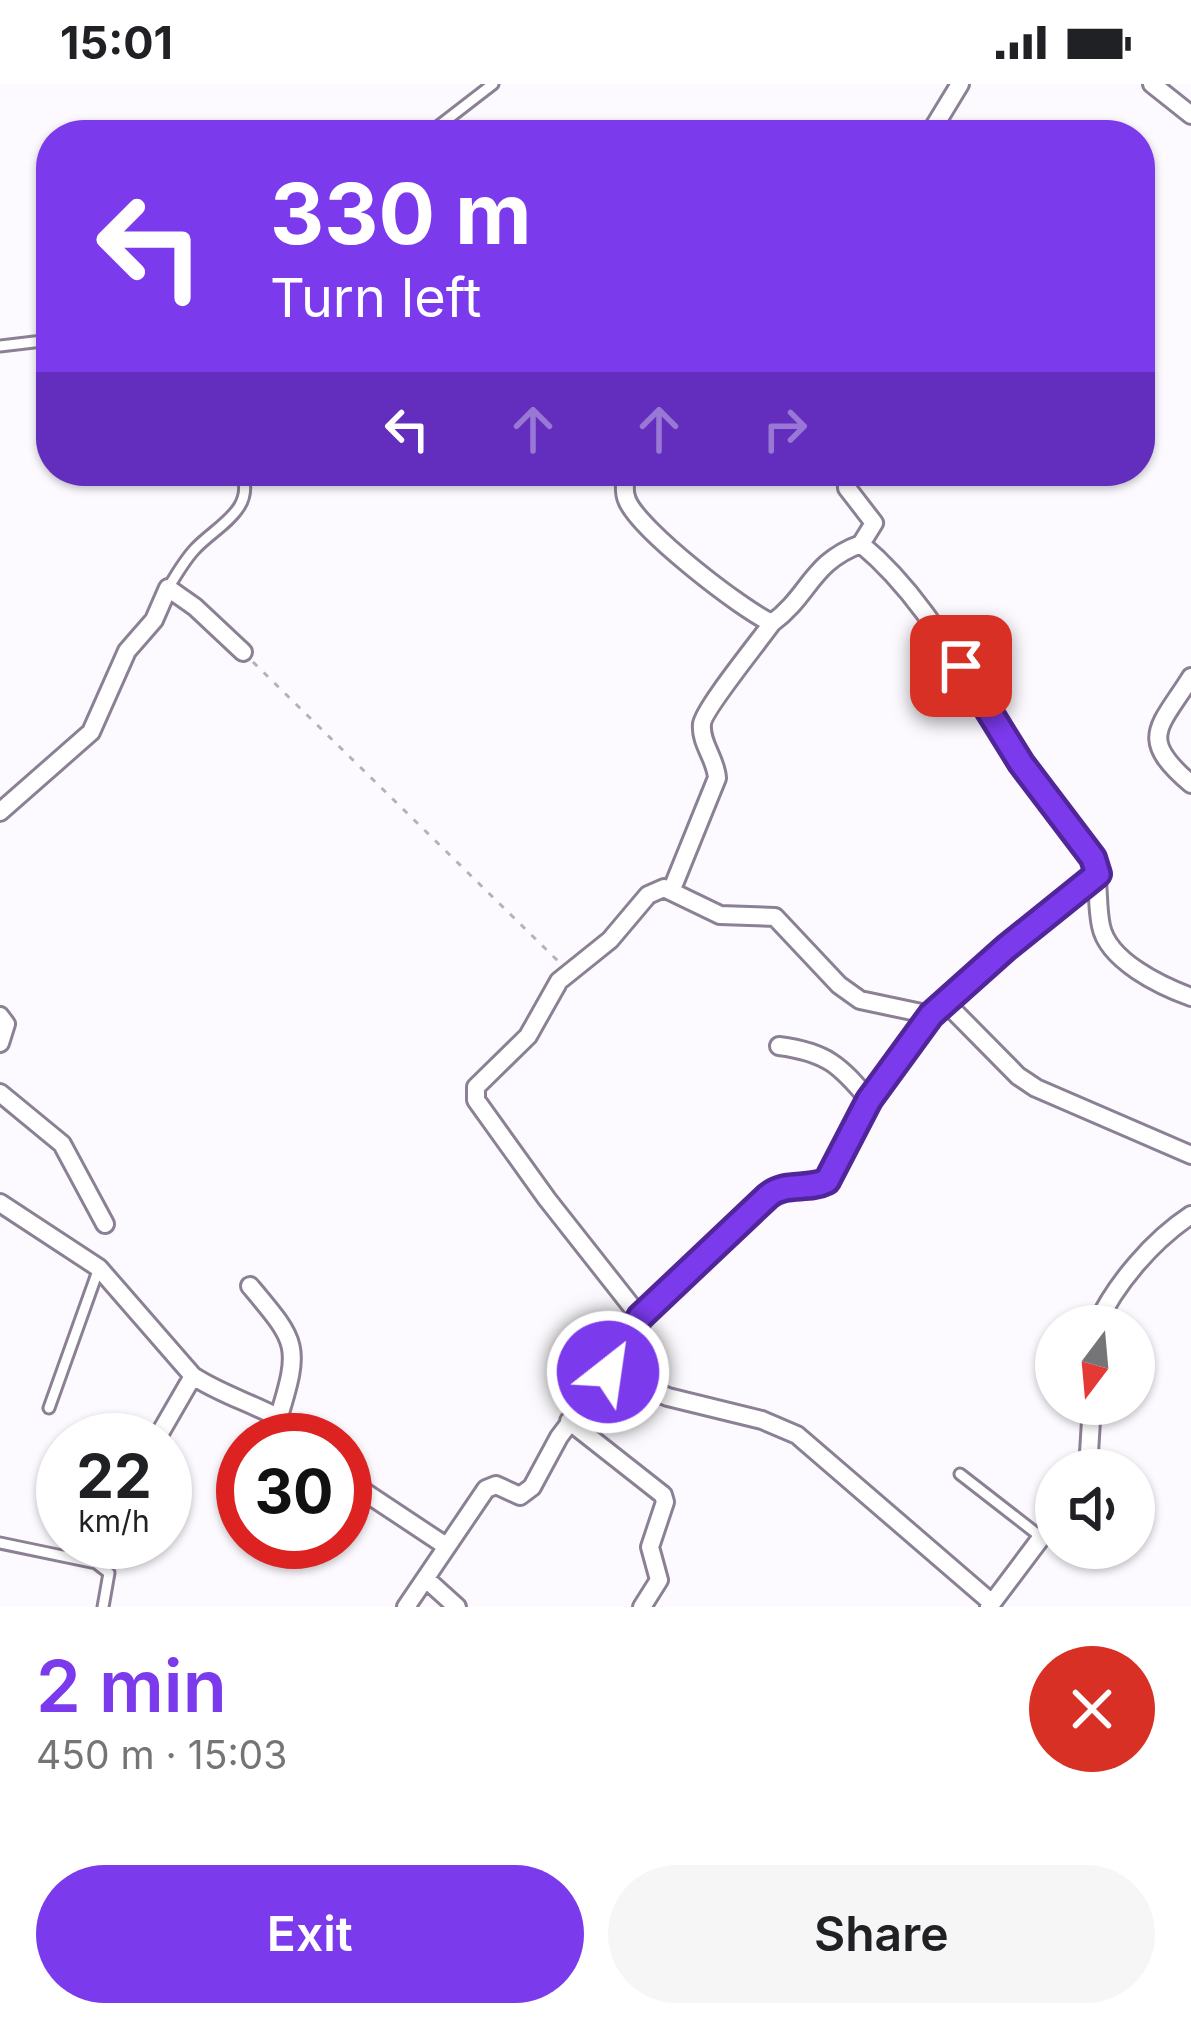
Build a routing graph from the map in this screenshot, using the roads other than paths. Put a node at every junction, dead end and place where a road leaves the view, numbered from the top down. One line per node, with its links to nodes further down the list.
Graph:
1 (493, 84): 5 (lane)
2 (960, 84): 6 (street)
3 (1153, 84): 4 (street)
4 (1191, 115)
5 (446, 120)
6 (937, 120)
7 (36, 342): 8 (lane)
8 (0, 346)
9 (246, 486): 13 (lane)
10 (626, 486): 14 (street)
11 (847, 486): 12 (street)
12 (861, 544): 14 (street); 19 (street)
13 (168, 588): 15 (street); 18 (street)
14 (772, 623): 20 (street)
15 (243, 652)
16 (1191, 677): 17 (street)
17 (1191, 784)
18 (0, 812)
19 (1098, 874): 21 (street); 22 (street)
20 (672, 889): 22 (street); 35 (street)
21 (1191, 997)
22 (938, 1008): 27 (street); 28 (street)
23 (0, 1016): 24 (street)
24 (0, 1043)
25 (779, 1046): 27 (street)
26 (0, 1093): 31 (street)
27 (869, 1100): 35 (street)
28 (1191, 1155)
29 (0, 1203): 32 (street)
30 (1191, 1214): 34 (street)
31 (105, 1224)
32 (100, 1268): 37 (street); 38 (lane)
33 (250, 1286): 41 (street)
34 (1108, 1305)
35 (640, 1317): 36 (street)
36 (608, 1372): 42 (street); 50 (street)
37 (193, 1376): 39 (street); 40 (street)
38 (49, 1408)
39 (172, 1413)
40 (272, 1413)
41 (280, 1413)
42 (569, 1421): 48 (street); 54 (street)
43 (960, 1474): 45 (lane)
44 (372, 1497): 48 (street)
45 (1035, 1532)
46 (0, 1543): 51 (lane)
47 (1035, 1545): 50 (street)
48 (446, 1546): 49 (street)
49 (426, 1579): 52 (street); 53 (street)
50 (990, 1605)
51 (103, 1607)
52 (406, 1607)
53 (457, 1607)
54 (641, 1607)

